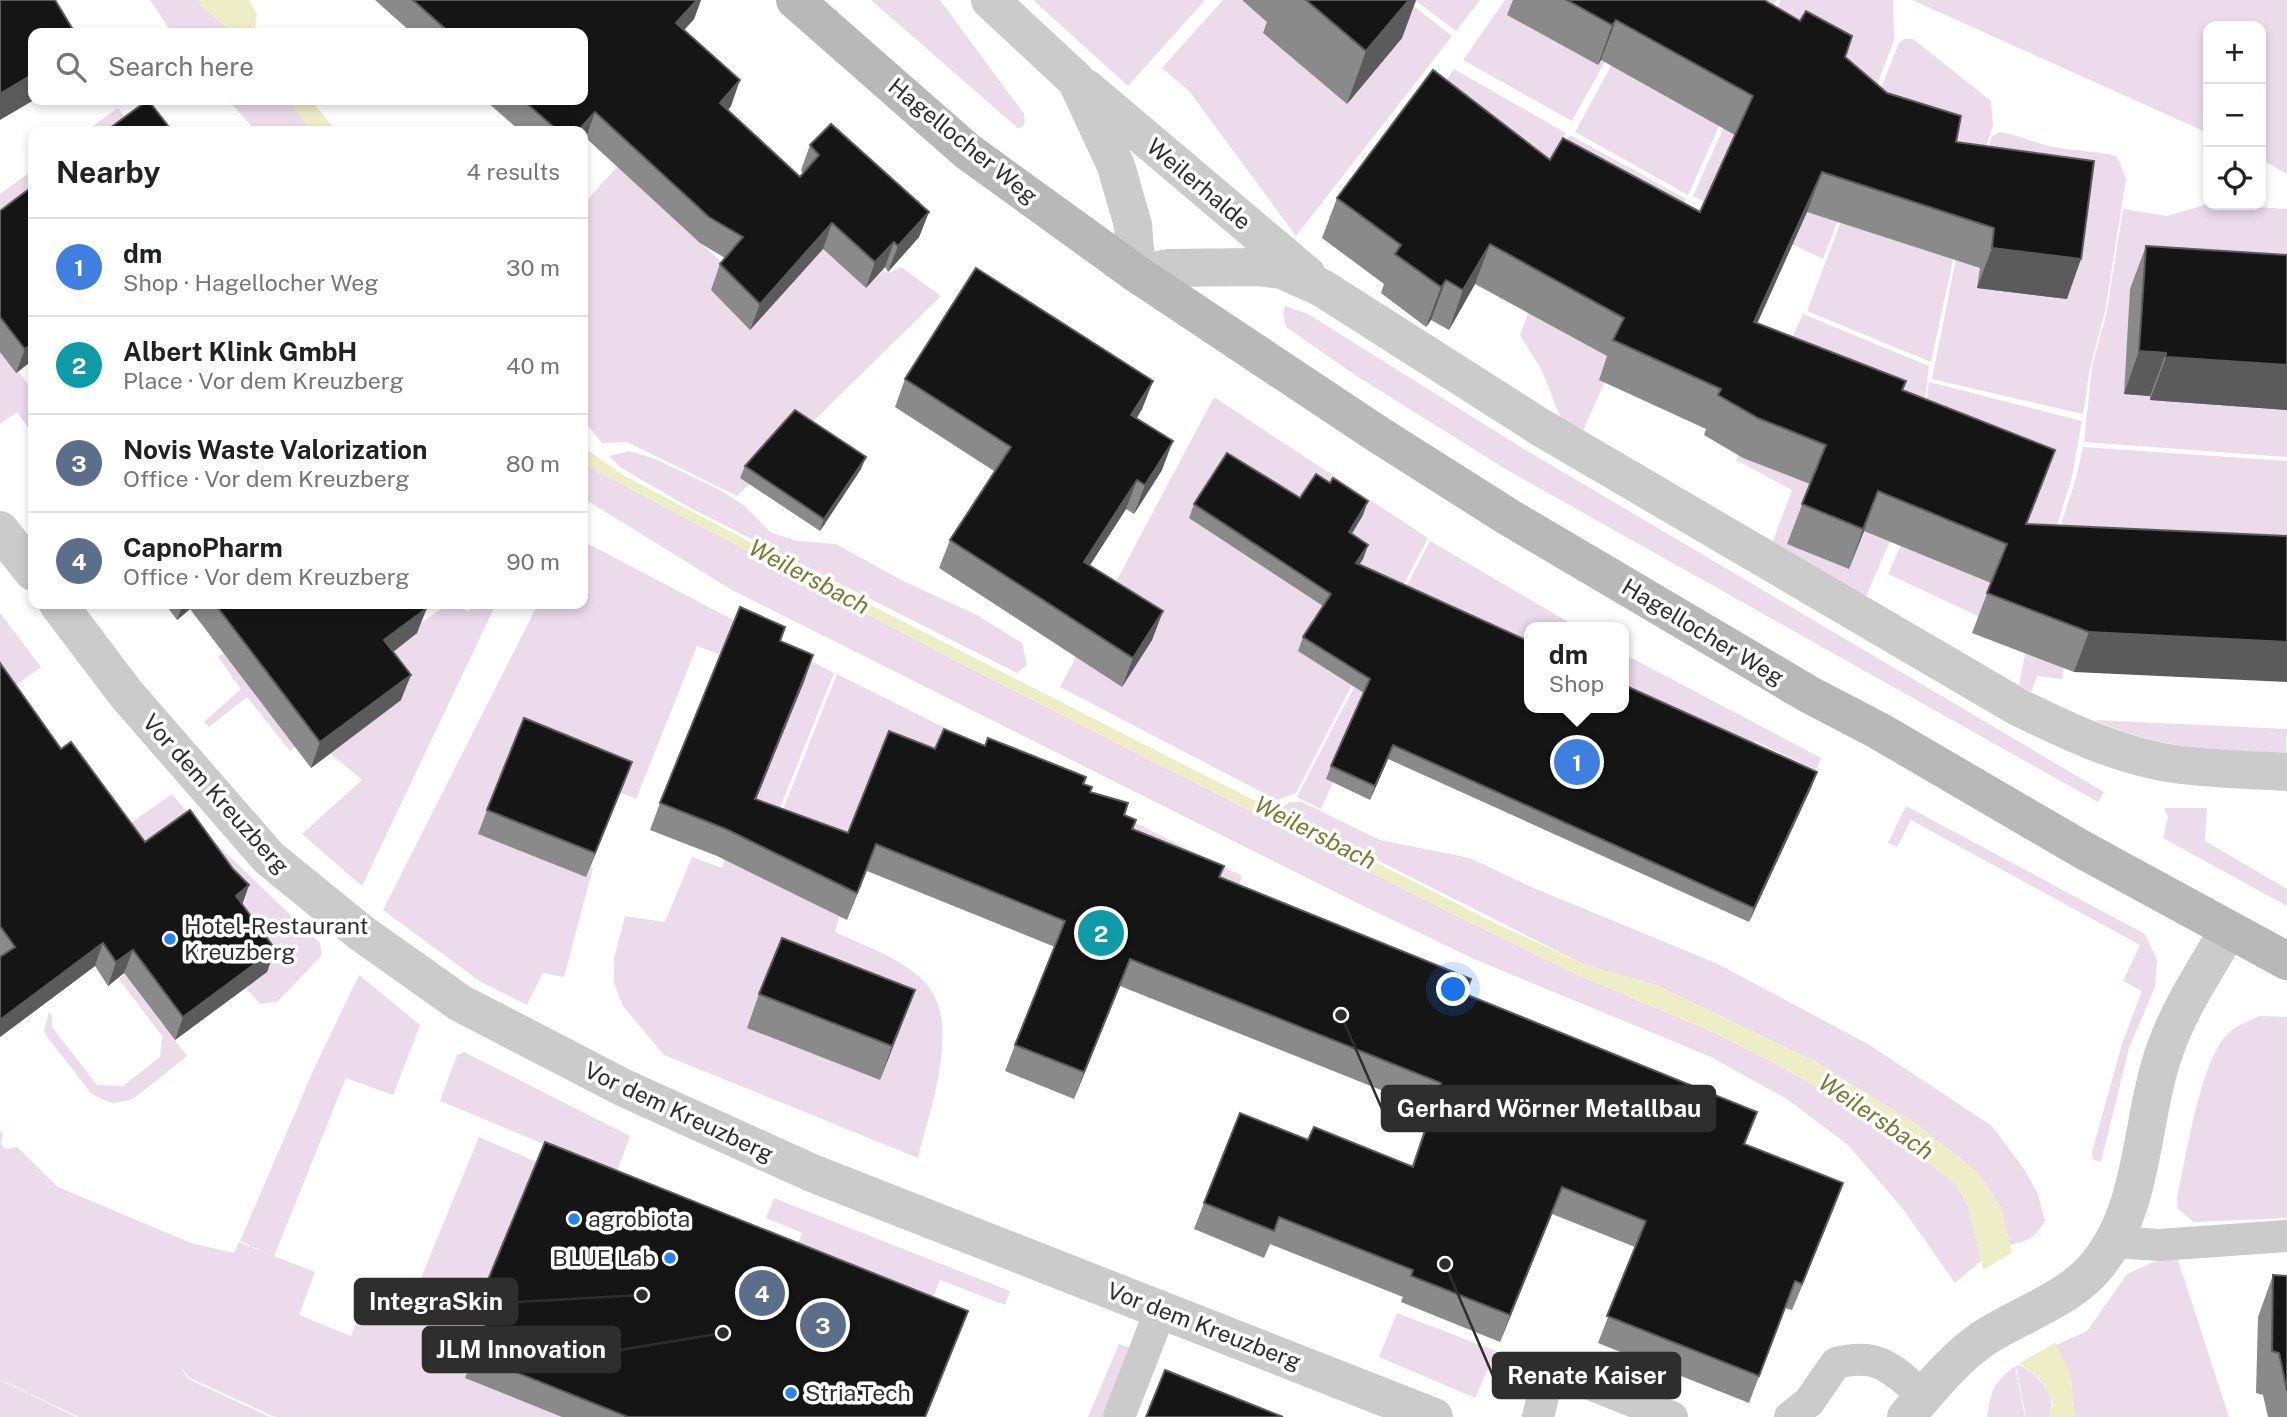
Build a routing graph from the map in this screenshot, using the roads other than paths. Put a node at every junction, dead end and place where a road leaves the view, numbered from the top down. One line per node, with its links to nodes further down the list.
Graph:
1 (795, 0): 4 (street, Hagellocher Weg)
2 (990, 0): 3 (street, Weilerhalde)
3 (1076, 79): 4 (street, Weilerhalde); 5 (street, Weilerhalde)
4 (1137, 274): 5 (street); 10 (street, Hagellocher Weg)
5 (1322, 288): 9 (street)
6 (0, 530): 7 (street)
7 (28, 566)
8 (62, 609): 14 (street, Vor dem Kreuzberg)
9 (2287, 772)
10 (2228, 930): 11 (street, Hagellocher Weg); 13 (street)
11 (2287, 961)
12 (2287, 1236): 13 (lane)
13 (2113, 1242): 15 (street)
14 (1161, 1310): 16 (lane); 17 (street, Vor dem Kreuzberg)
15 (1914, 1411): 20 (lane)
16 (1119, 1417)
17 (1434, 1417)
18 (1538, 1417): 19 (lane)
19 (1672, 1417)
20 (1790, 1417)

